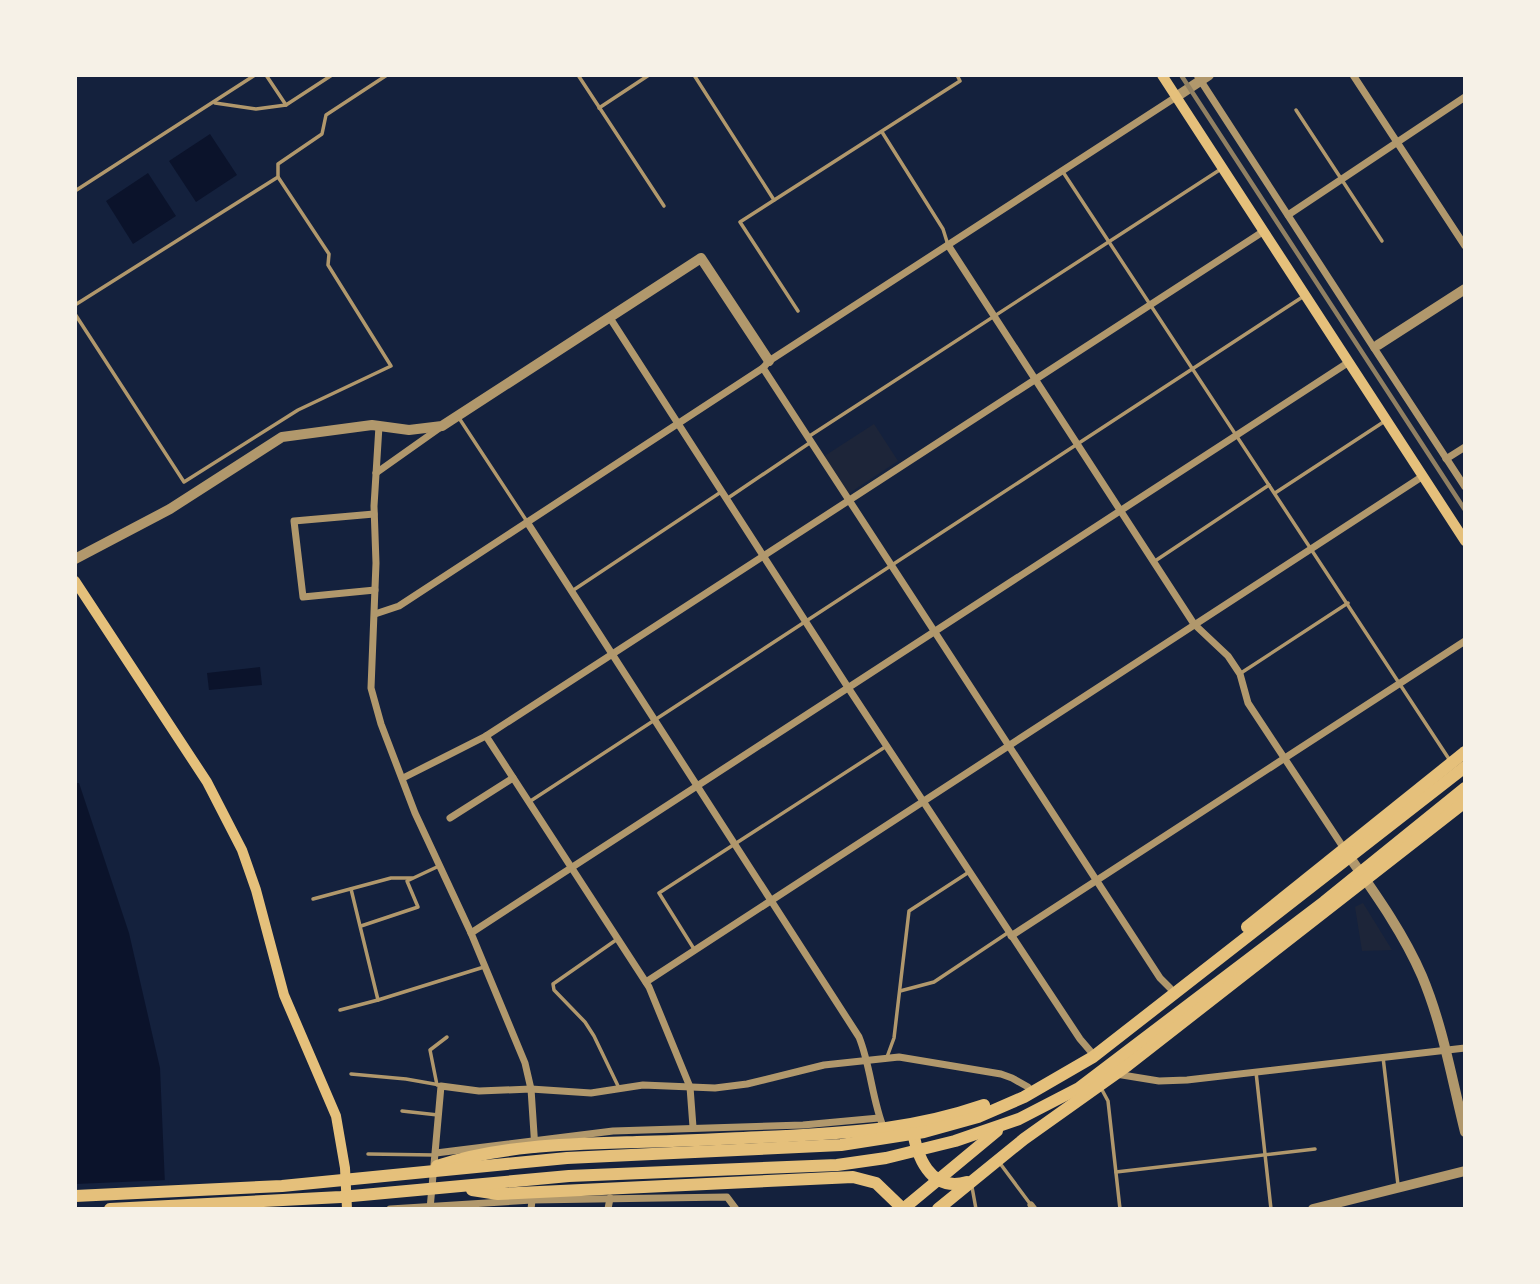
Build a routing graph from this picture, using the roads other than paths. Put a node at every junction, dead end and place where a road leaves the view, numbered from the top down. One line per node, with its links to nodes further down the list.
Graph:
1 (255, 75): 14 (lane)
2 (266, 75): 15 (lane)
3 (332, 75): 15 (lane)
4 (387, 75): 22 (lane)
5 (578, 75): 16 (lane)
6 (649, 75): 16 (lane)
7 (694, 75): 25 (lane)
8 (957, 75): 18 (lane)
9 (1162, 75): 12 (main road)
10 (1353, 75): 19 (street)
11 (1202, 77): 12 (street); 27 (street)
12 (1176, 97): 20 (main road); 21 (street)
13 (1465, 97): 19 (street)
14 (213, 102): 15 (lane); 24 (lane)
15 (286, 105)
16 (599, 108): 26 (lane)
17 (1296, 110): 23 (lane)
18 (881, 132): 25 (lane); 31 (lane)
19 (1397, 142): 23 (street); 32 (street)
20 (1223, 168): 28 (main road); 29 (lane)
21 (1062, 170): 29 (lane); 31 (street)
22 (278, 177): 35 (lane); 38 (lane)
23 (1342, 179): 27 (street); 30 (lane)
24 (75, 191)
25 (774, 200): 37 (lane)
26 (664, 206)
27 (1287, 215): 41 (street)
28 (1264, 230): 34 (main road); 36 (street)
29 (1109, 241): 36 (lane); 39 (lane)
30 (1382, 241)
31 (948, 245): 39 (street); 43 (street)
32 (1465, 246)
33 (1465, 289): 41 (street)
34 (1306, 295): 42 (main road); 44 (lane)
35 (75, 305)
36 (1150, 305): 44 (lane); 45 (street)
37 (798, 311)
38 (75, 314)
39 (994, 316): 45 (street); 52 (lane)
40 (610, 318): 43 (street); 46 (street); 48 (street)
41 (1376, 347): 55 (street)
42 (1349, 362): 47 (main road); 51 (street)
43 (766, 365): 48 (street); 52 (street)
44 (1194, 368): 51 (lane); 53 (lane)
45 (1036, 380): 53 (street); 62 (street)
46 (458, 417): 50 (street); 65 (lane)
47 (1387, 420): 57 (main road); 60 (lane)
48 (678, 424): 61 (street); 65 (street)
49 (379, 426): 50 (street); 56 (street); 69 (street)
50 (442, 426): 56 (street)
51 (1237, 436): 58 (lane); 63 (street)
52 (810, 439): 61 (lane); 62 (street)
53 (1077, 444): 63 (street); 71 (lane)
54 (1465, 447): 55 (street)
55 (1446, 458): 59 (street)
56 (376, 473): 64 (street)
57 (1423, 476): 66 (main road); 67 (street)
58 (1269, 485): 60 (lane); 70 (lane)
59 (1465, 487)
60 (1275, 493): 67 (lane)
61 (724, 495): 68 (street); 74 (lane)
62 (849, 501): 68 (street); 71 (street)
63 (1121, 511): 70 (street); 79 (street)
64 (374, 514): 73 (street); 73 (street)
65 (527, 522): 74 (street); 76 (street)
66 (1465, 541)
67 (1312, 549): 75 (lane); 78 (street)
68 (764, 555): 77 (street); 81 (street)
69 (75, 559)
70 (1155, 561): 78 (street)
71 (890, 565): 77 (lane); 79 (street)
72 (75, 580): 163 (main road)
73 (375, 590): 76 (street)
74 (572, 591): 81 (street)
75 (1348, 603): 82 (lane); 83 (lane)
76 (375, 614): 92 (street)
77 (806, 621): 84 (street); 85 (lane)
78 (1194, 624): 82 (street); 88 (street)
79 (934, 632): 84 (street); 88 (street)
80 (1465, 641): 83 (street)
81 (613, 654): 85 (street); 86 (street)
82 (1240, 674): 90 (street)
83 (1400, 683): 90 (street); 91 (lane)
84 (849, 689): 87 (street); 94 (street)
85 (654, 719): 94 (street); 97 (lane)
86 (486, 736): 92 (street); 93 (street)
87 (887, 746): 96 (street); 100 (lane)
88 (1008, 746): 96 (street); 106 (street)
89 (1465, 752): 91 (highway)
90 (1283, 759): 101 (street); 106 (street)
91 (1458, 765): 101 (highway); 152 (highway)
92 (403, 778): 102 (street)
93 (513, 778): 97 (street); 99 (street)
94 (698, 786): 100 (street); 103 (street)
95 (1465, 788): 155 (highway)
96 (923, 801): 104 (street); 109 (street)
97 (529, 802): 103 (street)
98 (1465, 802): 107 (highway)
99 (450, 818)
100 (736, 843): 109 (street); 115 (lane)
101 (1345, 850): 107 (street); 118 (highway)
102 (439, 866): 105 (lane); 112 (street)
103 (573, 868): 112 (street); 114 (street)
104 (969, 872): 113 (street); 119 (lane)
105 (414, 878): 108 (lane); 111 (lane)
106 (1096, 880): 113 (street); 118 (street)
107 (1366, 881): 124 (street); 131 (highway)
108 (351, 889): 110 (lane); 111 (lane)
109 (772, 899): 115 (street); 128 (street)
110 (313, 900)
111 (361, 926): 120 (lane)
112 (471, 933): 116 (street)
113 (1010, 934): 119 (lane); 125 (street)
114 (618, 939): 117 (street); 136 (lane)
115 (695, 950): 117 (street)
116 (486, 967): 120 (lane); 137 (street)
117 (646, 982): 134 (street)
118 (1170, 988): 125 (highway)
119 (900, 990): 127 (lane)
120 (378, 1000): 121 (lane)
121 (340, 1010)
122 (447, 1037): 132 (lane)
123 (1465, 1048): 124 (street)
124 (1445, 1049): 126 (street); 142 (street)
125 (1092, 1053): 131 (street); 135 (highway); 153 (highway)
126 (1383, 1056): 129 (street); 156 (lane)
127 (887, 1057): 128 (street); 135 (street)
128 (868, 1059): 134 (street); 140 (street)
129 (1256, 1072): 131 (street); 148 (lane)
130 (351, 1074): 132 (lane)
131 (1116, 1074): 133 (highway)
132 (439, 1085): 137 (street); 139 (street)
133 (1100, 1086): 149 (highway); 151 (lane)
134 (690, 1087): 136 (street); 143 (street)
135 (1028, 1087): 141 (highway)
136 (619, 1088): 137 (street)
137 (531, 1089): 144 (street)
138 (402, 1111): 139 (lane)
139 (439, 1115): 147 (street)
140 (882, 1124): 141 (highway); 143 (highway)
141 (912, 1125): 153 (highway)
142 (1465, 1132)
143 (692, 1134): 144 (street); 152 (highway)
144 (536, 1139): 147 (street); 159 (street)
145 (1315, 1149): 148 (lane)
146 (368, 1154): 147 (lane)
147 (436, 1154): 160 (street)
148 (1266, 1155): 151 (lane); 172 (lane)
149 (998, 1160): 154 (highway); 161 (lane)
150 (1465, 1171): 156 (street)
151 (1116, 1172): 171 (lane)
152 (411, 1175): 157 (highway)
153 (937, 1181): 154 (highway); 168 (highway)
154 (971, 1181): 169 (highway); 170 (lane)
155 (451, 1187): 162 (highway); 168 (highway)
156 (1399, 1187): 173 (street)
157 (75, 1196)
158 (610, 1198): 159 (street); 166 (street); 167 (street)
159 (533, 1200): 160 (street); 165 (street)
160 (431, 1207): 164 (street)
161 (1033, 1207)
162 (110, 1209)
163 (347, 1209)
164 (390, 1209)
165 (531, 1209)
166 (608, 1209)
167 (736, 1209)
168 (903, 1209)
169 (938, 1209)
170 (976, 1209)
171 (1120, 1209)
172 (1271, 1209)
173 (1313, 1209)

